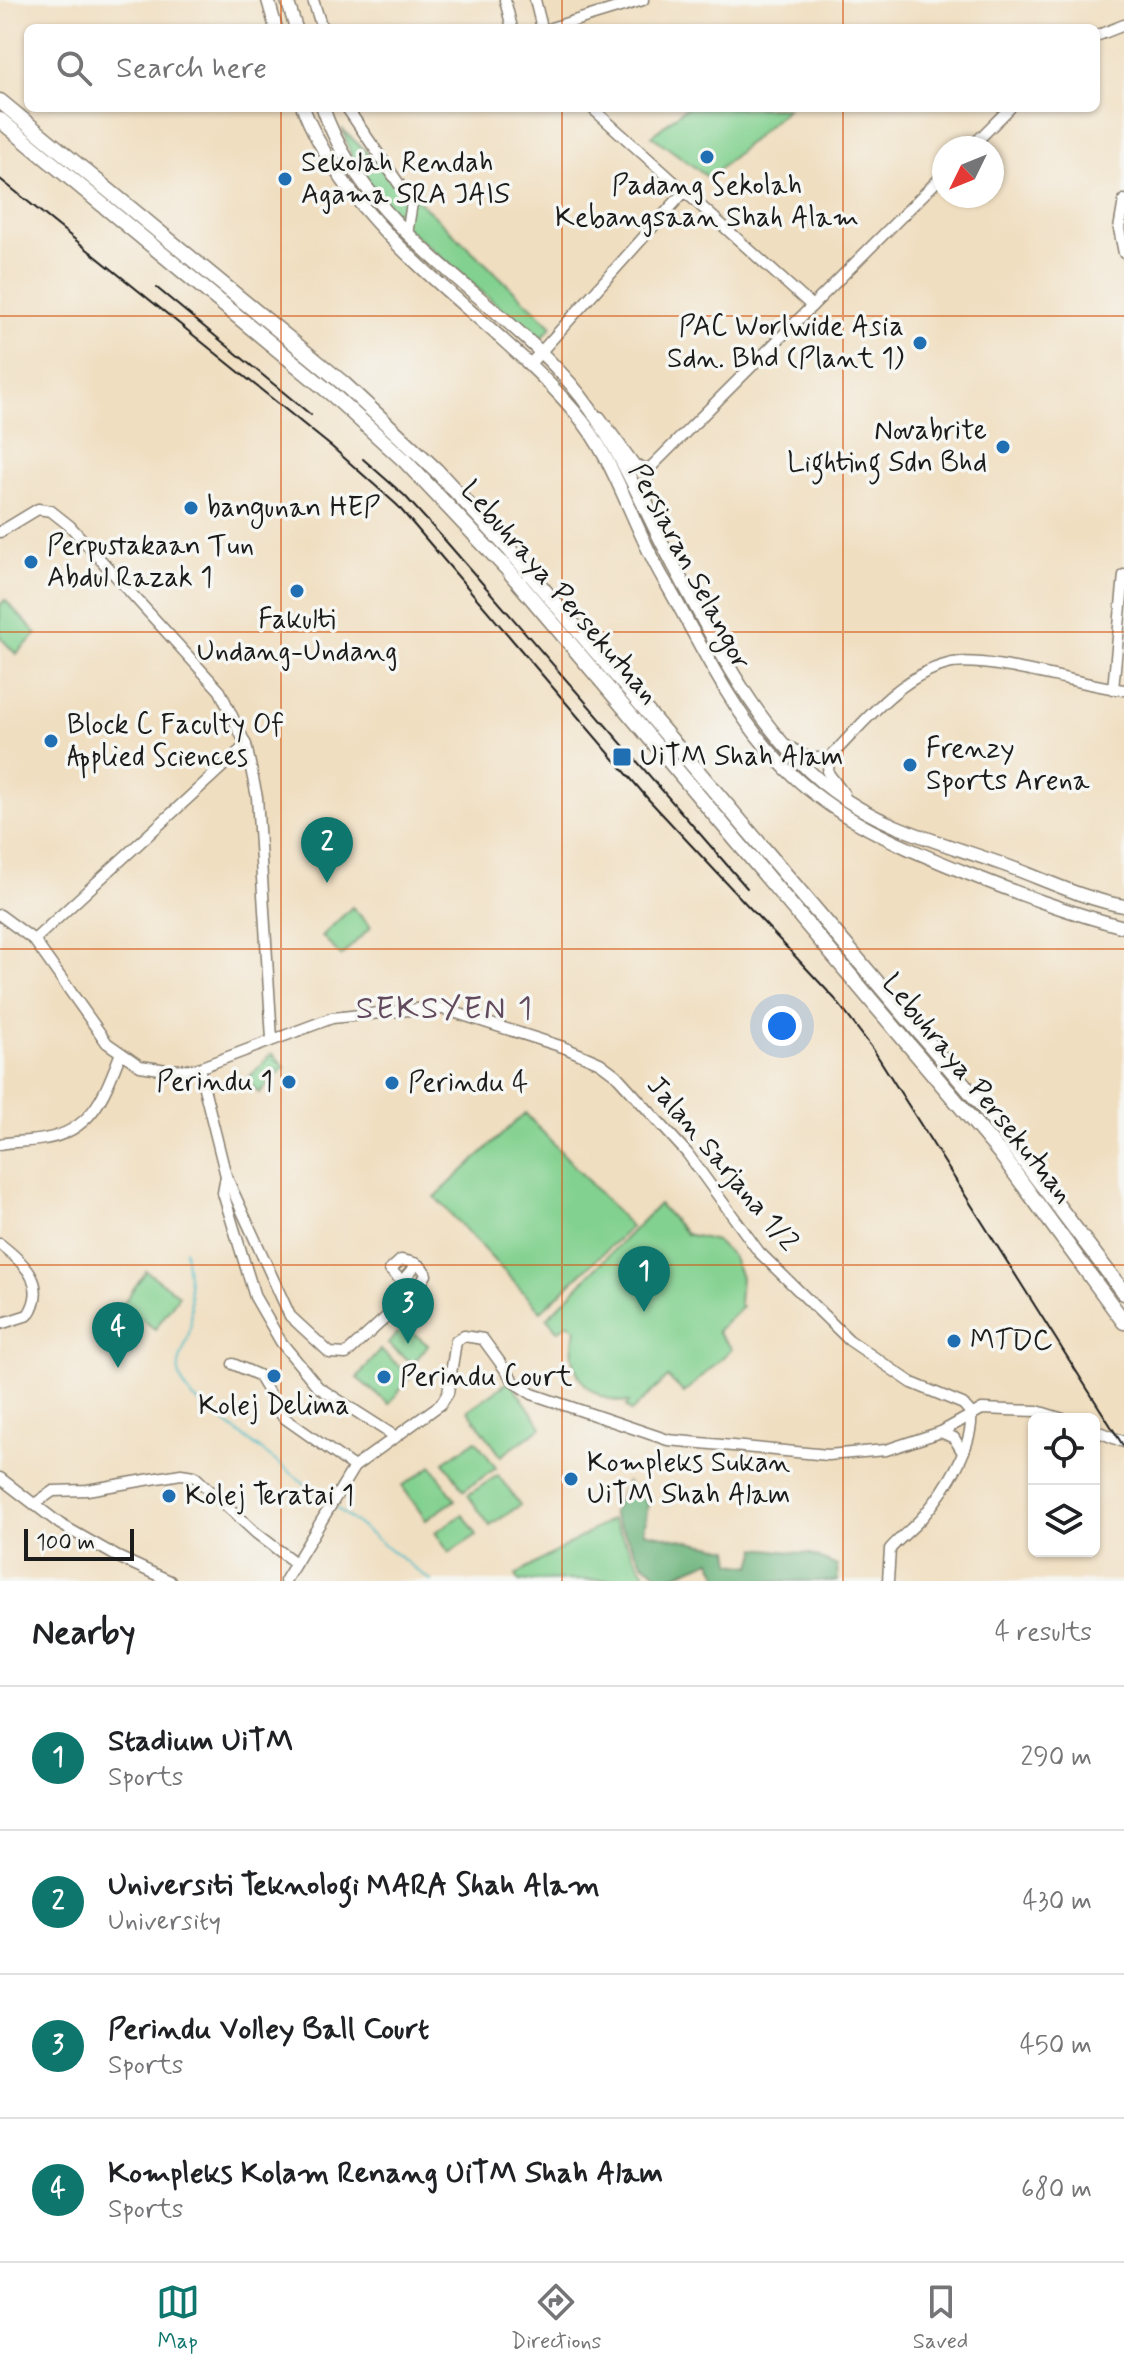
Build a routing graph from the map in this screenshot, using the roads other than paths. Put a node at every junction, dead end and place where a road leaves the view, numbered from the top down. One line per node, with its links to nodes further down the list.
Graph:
1 (268, 0): 7 (main road)
2 (287, 0): 8 (main road)
3 (313, 0): 9 (street)
4 (505, 0): 10 (street)
5 (535, 0): 11 (street)
6 (643, 0): 12 (street)
7 (275, 24)
8 (295, 24)
9 (321, 24)
10 (511, 24)
11 (541, 24)
12 (564, 24)
13 (1124, 25): 14 (street)
14 (1100, 34)
15 (0, 101): 53 (highway, Lebuhraya Persekutuan)
16 (305, 112): 30 (main road, Persiaran Selangor)
17 (325, 112): 26 (main road, Persiaran Selangor)
18 (350, 112): 26 (street)
19 (596, 112): 24 (street)
20 (1006, 112): 22 (street)
21 (0, 120): 52 (highway, Lebuhraya Persekutuan)
22 (982, 136)
23 (932, 186): 28 (street)
24 (685, 191): 28 (street); 29 (street)
25 (1124, 200): 27 (street)
26 (407, 234): 29 (main road, Persiaran Selangor)
27 (1124, 253)
28 (812, 306): 32 (street)
29 (541, 351): 30 (street); 31 (main road, Persiaran Selangor)
30 (530, 364): 43 (main road, Persiaran Selangor)
31 (592, 409): 32 (street); 34 (main road, Persiaran Selangor)
32 (649, 469): 34 (street)
33 (0, 532): 38 (street)
34 (658, 536): 37 (main road, Persiaran Selangor)
35 (1124, 575): 36 (street)
36 (1118, 690): 39 (street)
37 (783, 744): 39 (street); 40 (main road, Persiaran Selangor)
38 (246, 745): 44 (street); 45 (street)
39 (829, 758): 40 (street)
40 (863, 810): 41 (main road, Persiaran Selangor)
41 (1124, 906)
42 (0, 915): 44 (street, Jalan Sarjana 1/2)
43 (1124, 927)
44 (34, 940): 46 (street, Jalan Sarjana 1/2)
45 (272, 1039): 47 (street, Jalan Sarjana 1/2); 58 (street, Jalan Sarjana 1/2)
46 (120, 1055): 47 (street, Jalan Sarjana 1/2); 48 (street)
47 (199, 1068): 49 (street)
48 (0, 1144)
49 (226, 1176): 51 (street); 62 (street)
50 (0, 1244): 55 (street)
51 (417, 1264)
52 (1085, 1272): 54 (highway, Lebuhraya Persekutuan); 56 (highway)
53 (1124, 1293)
54 (1124, 1322)
55 (0, 1324)
56 (1124, 1330)
57 (233, 1364): 65 (street)
58 (971, 1413): 59 (street); 60 (street); 64 (street)
59 (1044, 1413)
60 (941, 1432): 62 (street); 64 (street)
61 (1100, 1432): 63 (street)
62 (396, 1437): 65 (street)
63 (1124, 1442)
64 (962, 1451): 70 (street)
65 (354, 1467): 68 (street)
66 (0, 1478): 67 (street)
67 (36, 1503): 68 (street); 69 (street)
68 (291, 1574)
69 (170, 1581)
70 (888, 1581)

